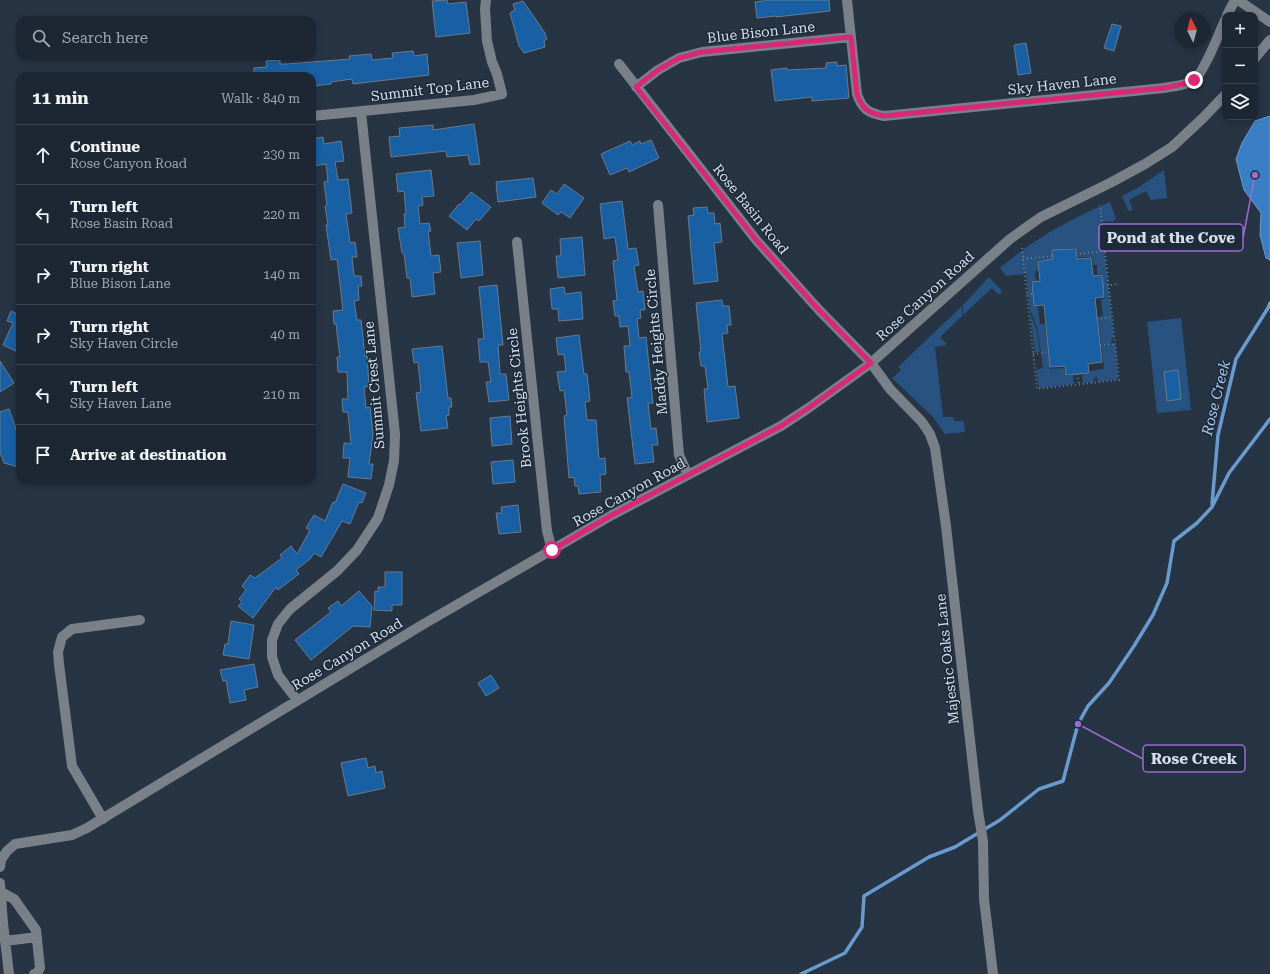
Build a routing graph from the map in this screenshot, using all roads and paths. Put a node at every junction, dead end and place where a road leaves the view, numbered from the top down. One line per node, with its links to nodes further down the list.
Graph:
1 (486, 0): 14 (street, Summit Top Lane)
2 (847, 0): 8 (street)
3 (1235, 0): 5 (street)
4 (1238, 0): 6 (street)
5 (1229, 12)
6 (1270, 22)
7 (1222, 27): 8 (street, Sky Haven Lane)
8 (851, 37): 12 (street, Blue Bison Lane)
9 (1270, 40): 10 (street)
10 (1258, 54)
11 (619, 64): 12 (street, Rose Basin Road)
12 (636, 87): 35 (street, Rose Basin Road)
13 (1222, 98): 35 (street, Rose Canyon Road)
14 (361, 112): 15 (street); 41 (street, Summit Crest Lane)
15 (316, 116)
16 (658, 205): 38 (street, Maddy Heights Circle)
17 (1100, 205): 20 (path)
18 (517, 242): 39 (street, Brook Heights Circle)
19 (1022, 248): 23 (path)
20 (1105, 251): 21 (path); 26 (path)
21 (1076, 254)
22 (1053, 256): 23 (path)
23 (1023, 259): 28 (path)
24 (1119, 284): 26 (path)
25 (1103, 286): 26 (path)
26 (1109, 286): 29 (path)
27 (1033, 294): 28 (path)
28 (1027, 295): 34 (path)
29 (1113, 317): 30 (path); 31 (path)
30 (1097, 319)
31 (1116, 344): 32 (path); 37 (path)
32 (1100, 345)
33 (1049, 352): 34 (path)
34 (1033, 354): 37 (path)
35 (871, 363): 38 (street, Rose Canyon Road); 50 (street, Majestic Oaks Lane)
36 (1078, 374): 37 (path)
37 (1079, 384)
38 (688, 475): 39 (street, Rose Canyon Road)
39 (552, 550): 41 (street, Rose Canyon Road)
40 (140, 620): 42 (street)
41 (298, 700): 42 (street, Rose Canyon Road)
42 (103, 819): 43 (street, Rose Canyon Road)
43 (3, 849): 44 (street)
44 (0, 867)
45 (0, 887): 46 (street); 47 (street)
46 (36, 937): 47 (street); 49 (street)
47 (5, 941): 48 (street)
48 (9, 974)
49 (34, 974)
50 (993, 974)

